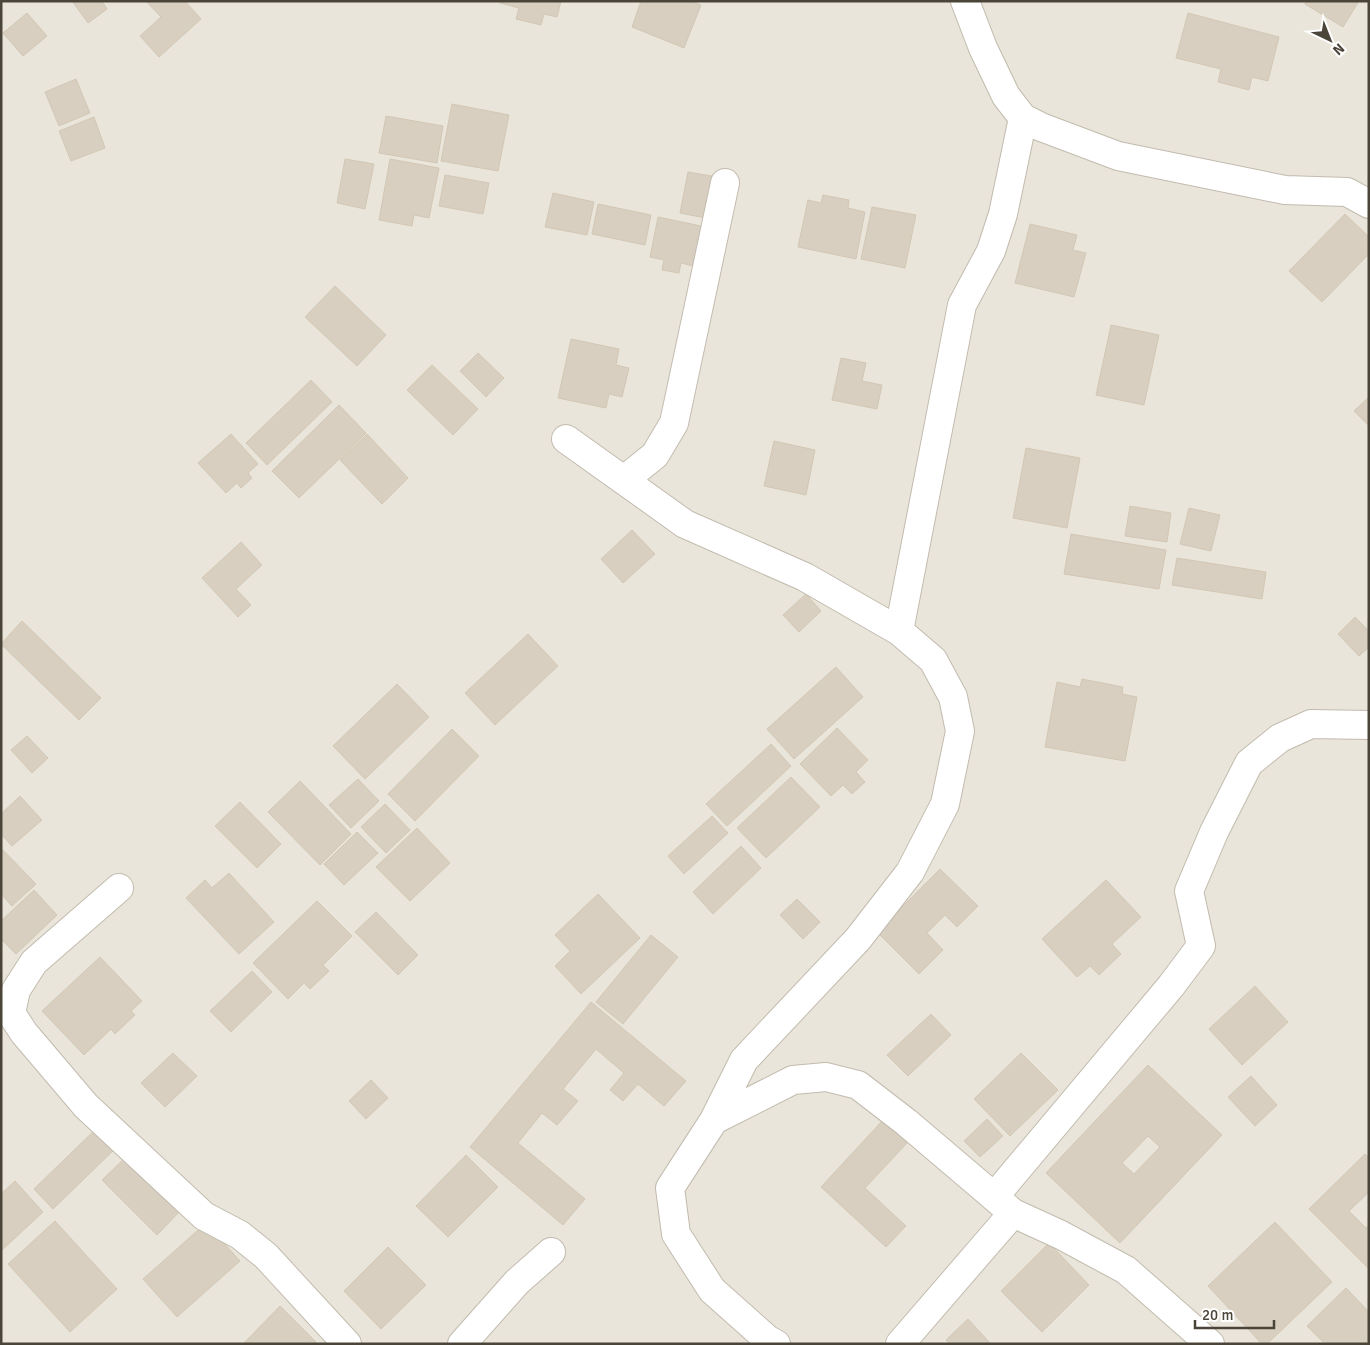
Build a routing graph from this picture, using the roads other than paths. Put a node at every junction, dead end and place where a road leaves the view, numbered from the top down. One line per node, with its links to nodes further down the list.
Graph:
1 (965, 1): 2 (street)
2 (1023, 118): 4 (street); 7 (street)
3 (726, 183): 6 (street)
4 (1369, 204)
5 (566, 439): 6 (street)
6 (624, 480): 7 (street)
7 (899, 631): 10 (street)
8 (1369, 725): 11 (street)
9 (119, 888): 14 (street)
10 (714, 1120): 11 (street); 13 (street)
11 (1003, 1205): 16 (street); 17 (street)
12 (550, 1252): 15 (street)
13 (770, 1342)
14 (347, 1344)
15 (462, 1344)
16 (900, 1344)
17 (1210, 1344)

